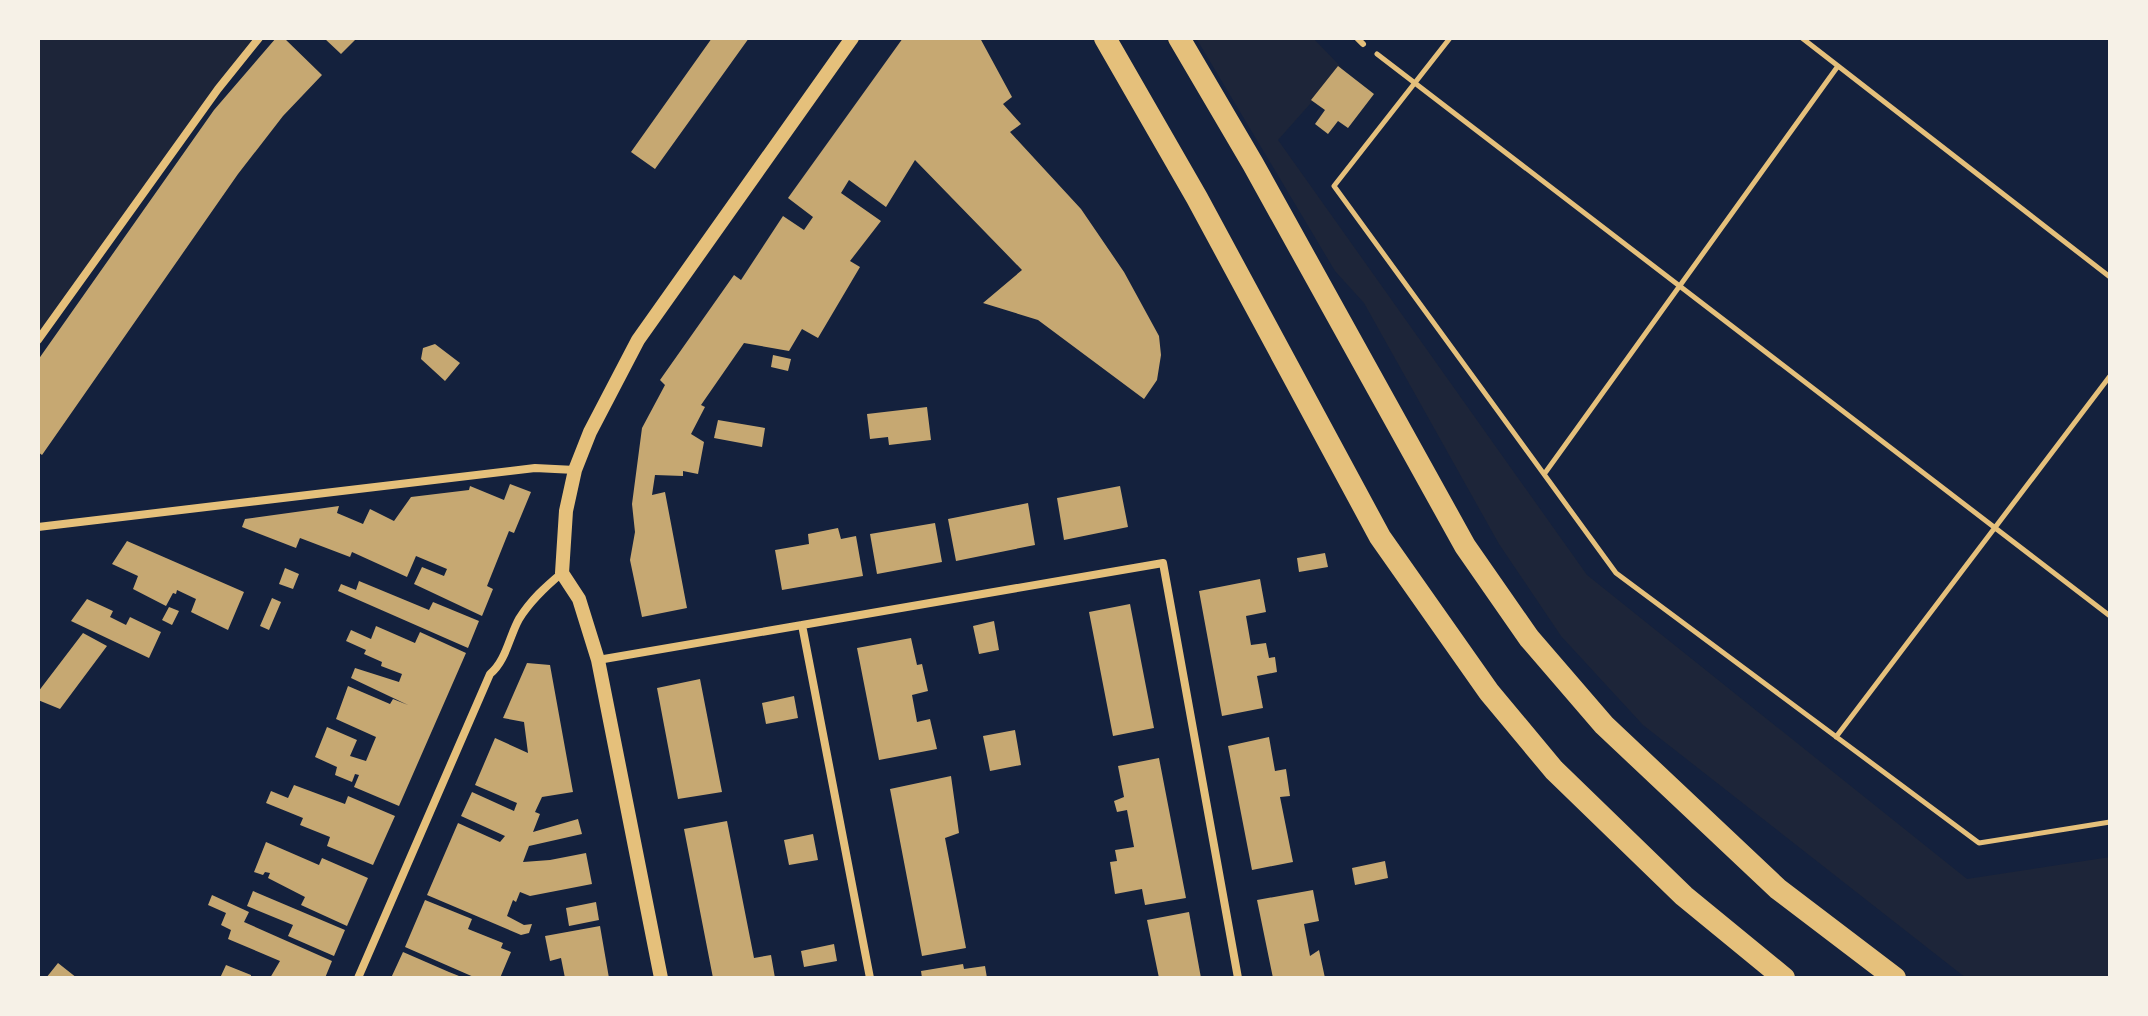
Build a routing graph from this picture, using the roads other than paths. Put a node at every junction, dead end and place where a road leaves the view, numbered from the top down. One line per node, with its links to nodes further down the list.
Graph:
1 (259, 38): 5 (street)
2 (852, 38): 6 (street)
3 (1105, 38): 15 (highway)
4 (1179, 38): 16 (highway)
5 (38, 340)
6 (575, 470): 7 (street); 8 (street)
7 (38, 527)
8 (562, 573): 10 (street); 11 (street)
9 (802, 625): 10 (street); 13 (street); 14 (street)
10 (598, 660): 12 (street)
11 (358, 978)
12 (661, 978)
13 (870, 978)
14 (1238, 978)
15 (1784, 978)
16 (1895, 978)

